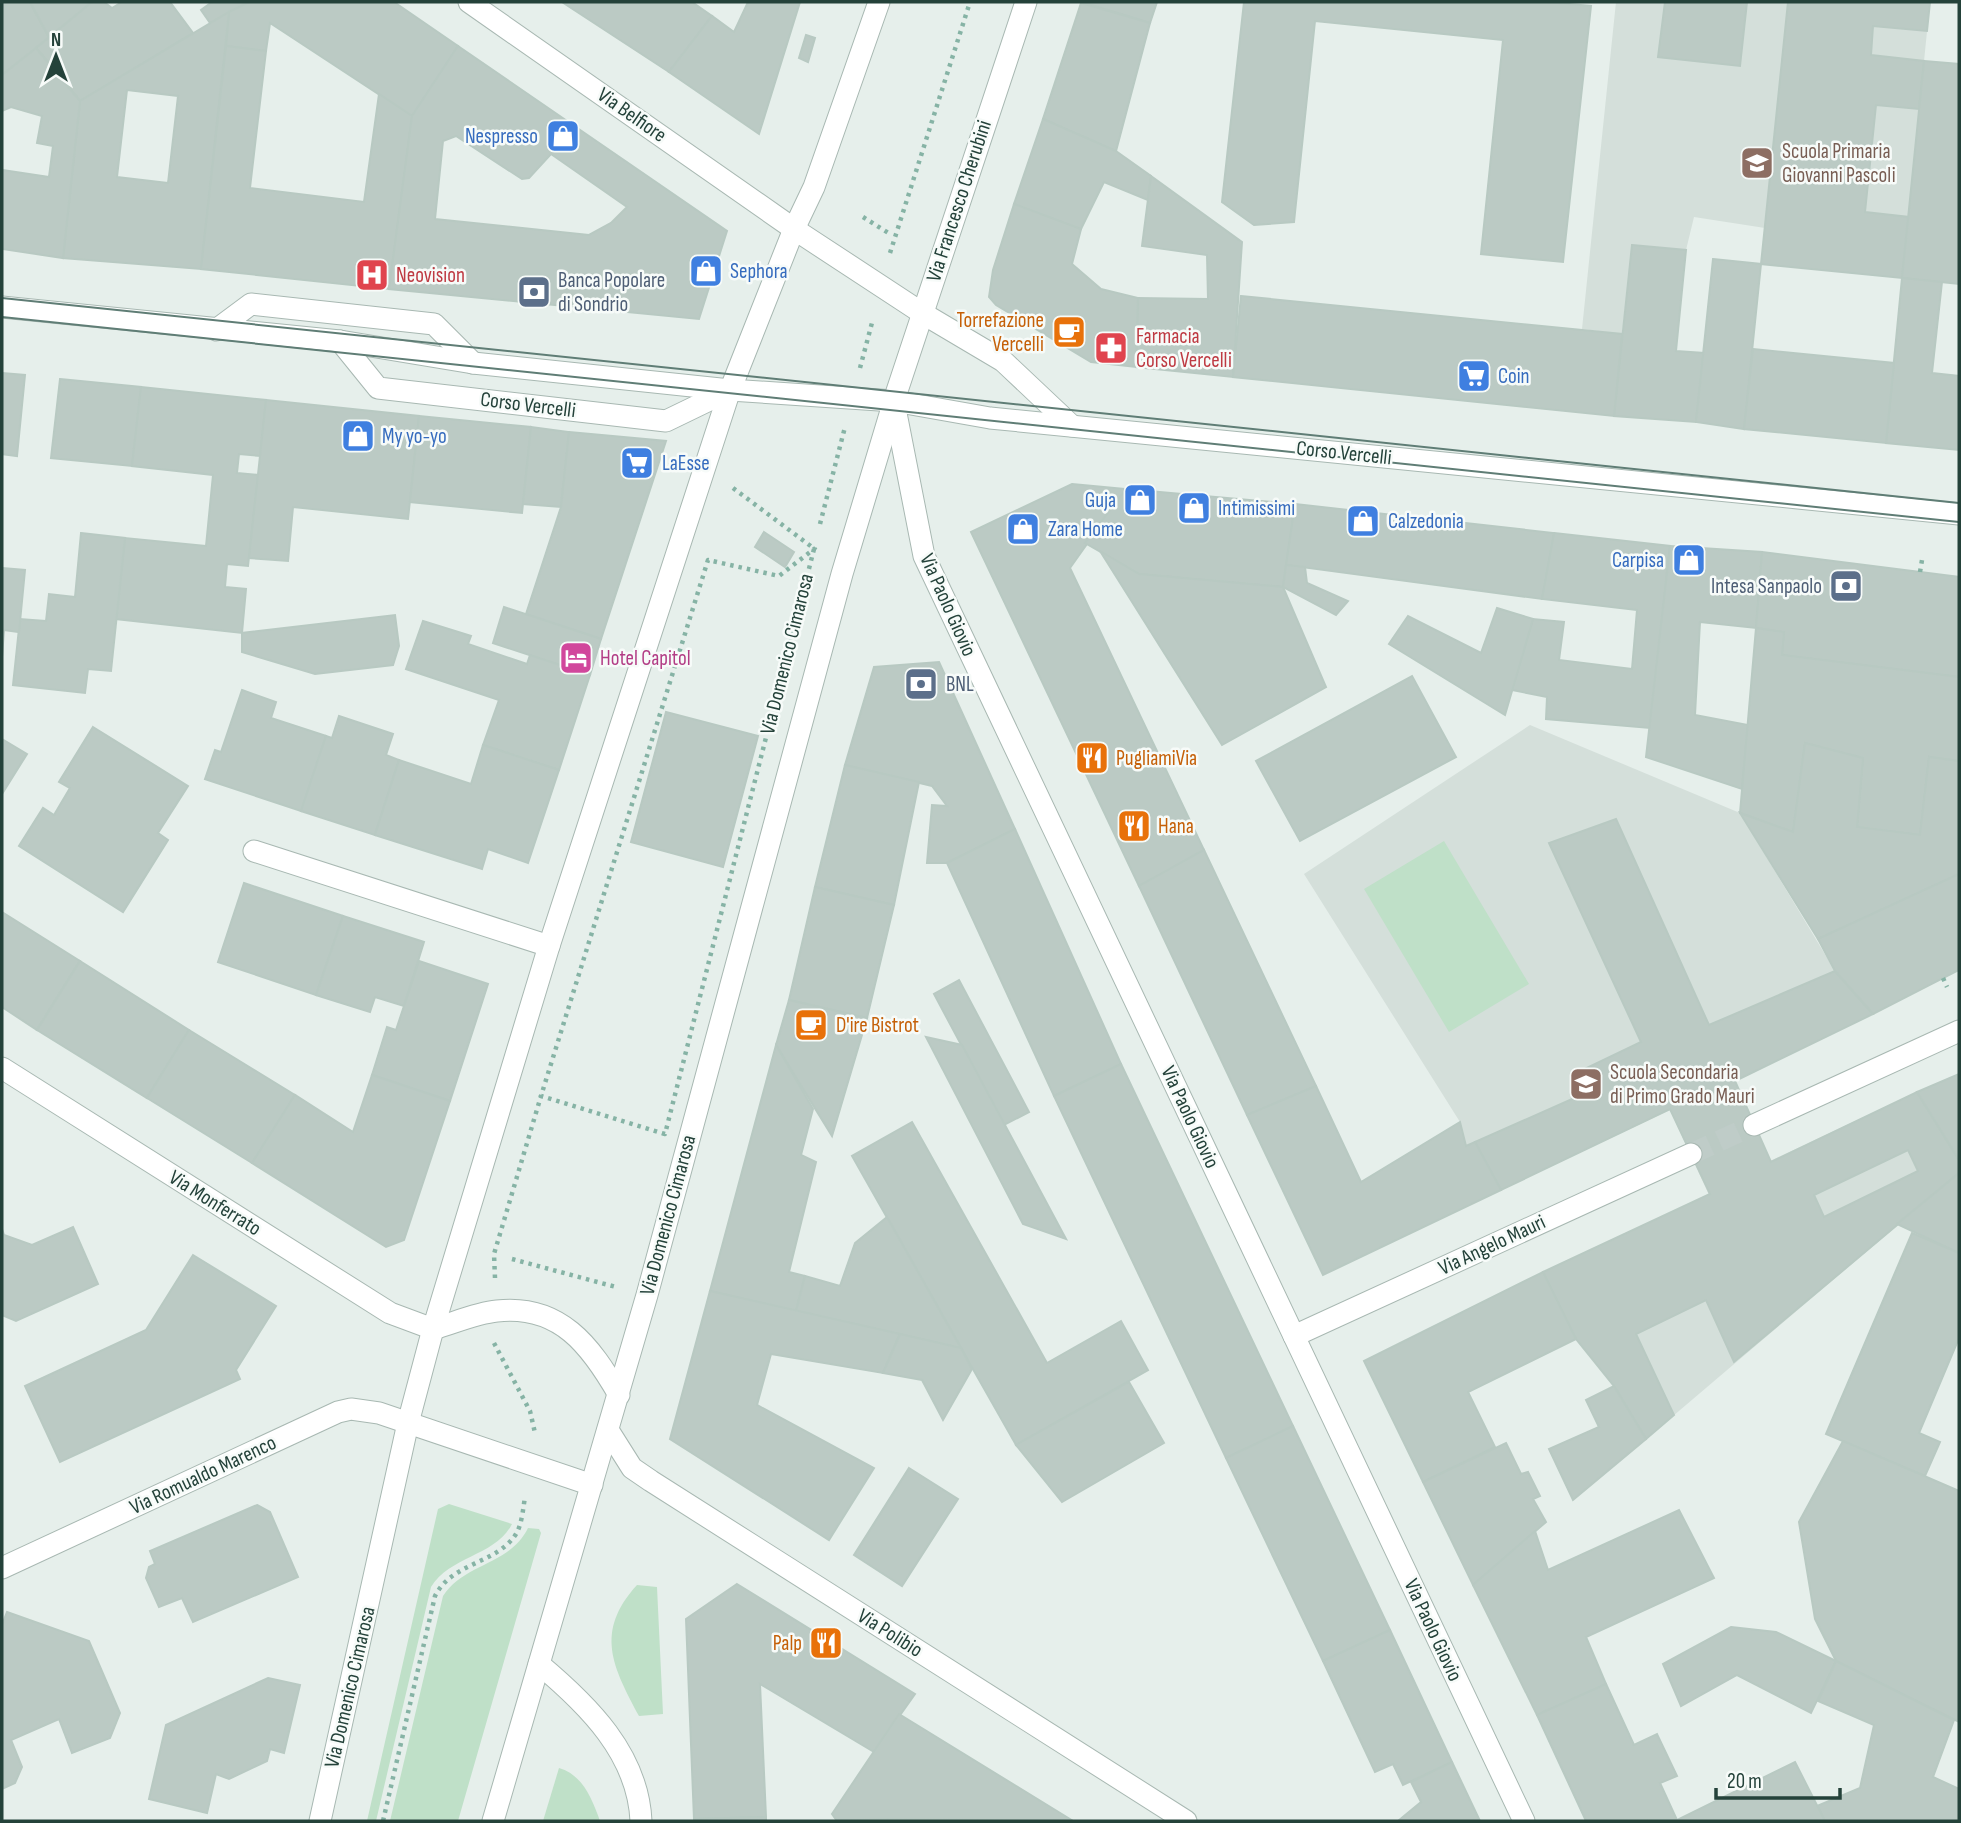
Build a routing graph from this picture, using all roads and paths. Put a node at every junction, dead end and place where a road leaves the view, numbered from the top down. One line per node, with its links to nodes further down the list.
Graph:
1 (469, 2): 6 (street, Via Belfiore)
2 (879, 2): 6 (street)
3 (970, 2): 8 (path)
4 (1026, 2): 11 (street, Via Francesco Cherubini)
5 (863, 218): 7 (path)
6 (794, 229): 11 (street, Via Belfiore); 15 (street)
7 (890, 234)
8 (889, 258)
9 (2, 307): 12 (street, Corso Vercelli)
10 (875, 310): 16 (path)
11 (922, 313): 17 (street, Via Francesco Cherubini); 18 (street, Via Belfiore)
12 (216, 330): 13 (street, Corso Vercelli); 14 (street, Corso Vercelli)
13 (340, 341): 14 (street, Corso Vercelli); 15 (street, Corso Vercelli)
14 (473, 363): 15 (street, Corso Vercelli)
15 (730, 390): 16 (street, Corso Vercelli); 25 (street, Via Domenico Cimarosa)
16 (853, 398): 17 (street, Corso Vercelli); 21 (path)
17 (894, 401): 18 (street, Corso Vercelli); 37 (street, Via Paolo Giovio); 39 (street, Via Domenico Cimarosa)
18 (1072, 426): 20 (street, Corso Vercelli)
19 (733, 488): 21 (path)
20 (1959, 513)
21 (814, 549): 30 (path, Via Domenico Cimarosa); 30 (path, Via Domenico Cimarosa)
22 (1922, 561): 23 (path)
23 (1920, 572)
24 (254, 851): 25 (street)
25 (549, 946): 36 (street, Via Domenico Cimarosa)
26 (1943, 978): 27 (path)
27 (1947, 987)
28 (1959, 1031): 31 (street)
29 (2, 1068): 36 (street, Via Monferrato)
30 (541, 1096): 33 (path)
31 (1754, 1125)
32 (1691, 1154): 37 (street, Via Angelo Mauri)
33 (498, 1243)
34 (512, 1259): 35 (path)
35 (617, 1287)
36 (433, 1329): 39 (street); 40 (street, Via Domenico Cimarosa)
37 (1294, 1336): 52 (street, Via Paolo Giovio)
38 (494, 1341): 42 (path)
39 (618, 1395): 41 (street, Via Domenico Cimarosa)
40 (408, 1423): 43 (street, Via Romualdo Marenco); 45 (street, Via Romualdo Marenco); 47 (street, Via Domenico Cimarosa)
41 (608, 1430): 43 (street, Via Domenico Cimarosa); 51 (street, Via Polibio)
42 (535, 1433)
43 (592, 1485): 46 (street, Via Domenico Cimarosa)
44 (521, 1519): 48 (path)
45 (2, 1568)
46 (539, 1664): 49 (street, Via Domenico Cimarosa); 50 (street)
47 (320, 1821)
48 (383, 1821)
49 (493, 1821)
50 (641, 1821)
51 (1186, 1821)
52 (1524, 1821)

